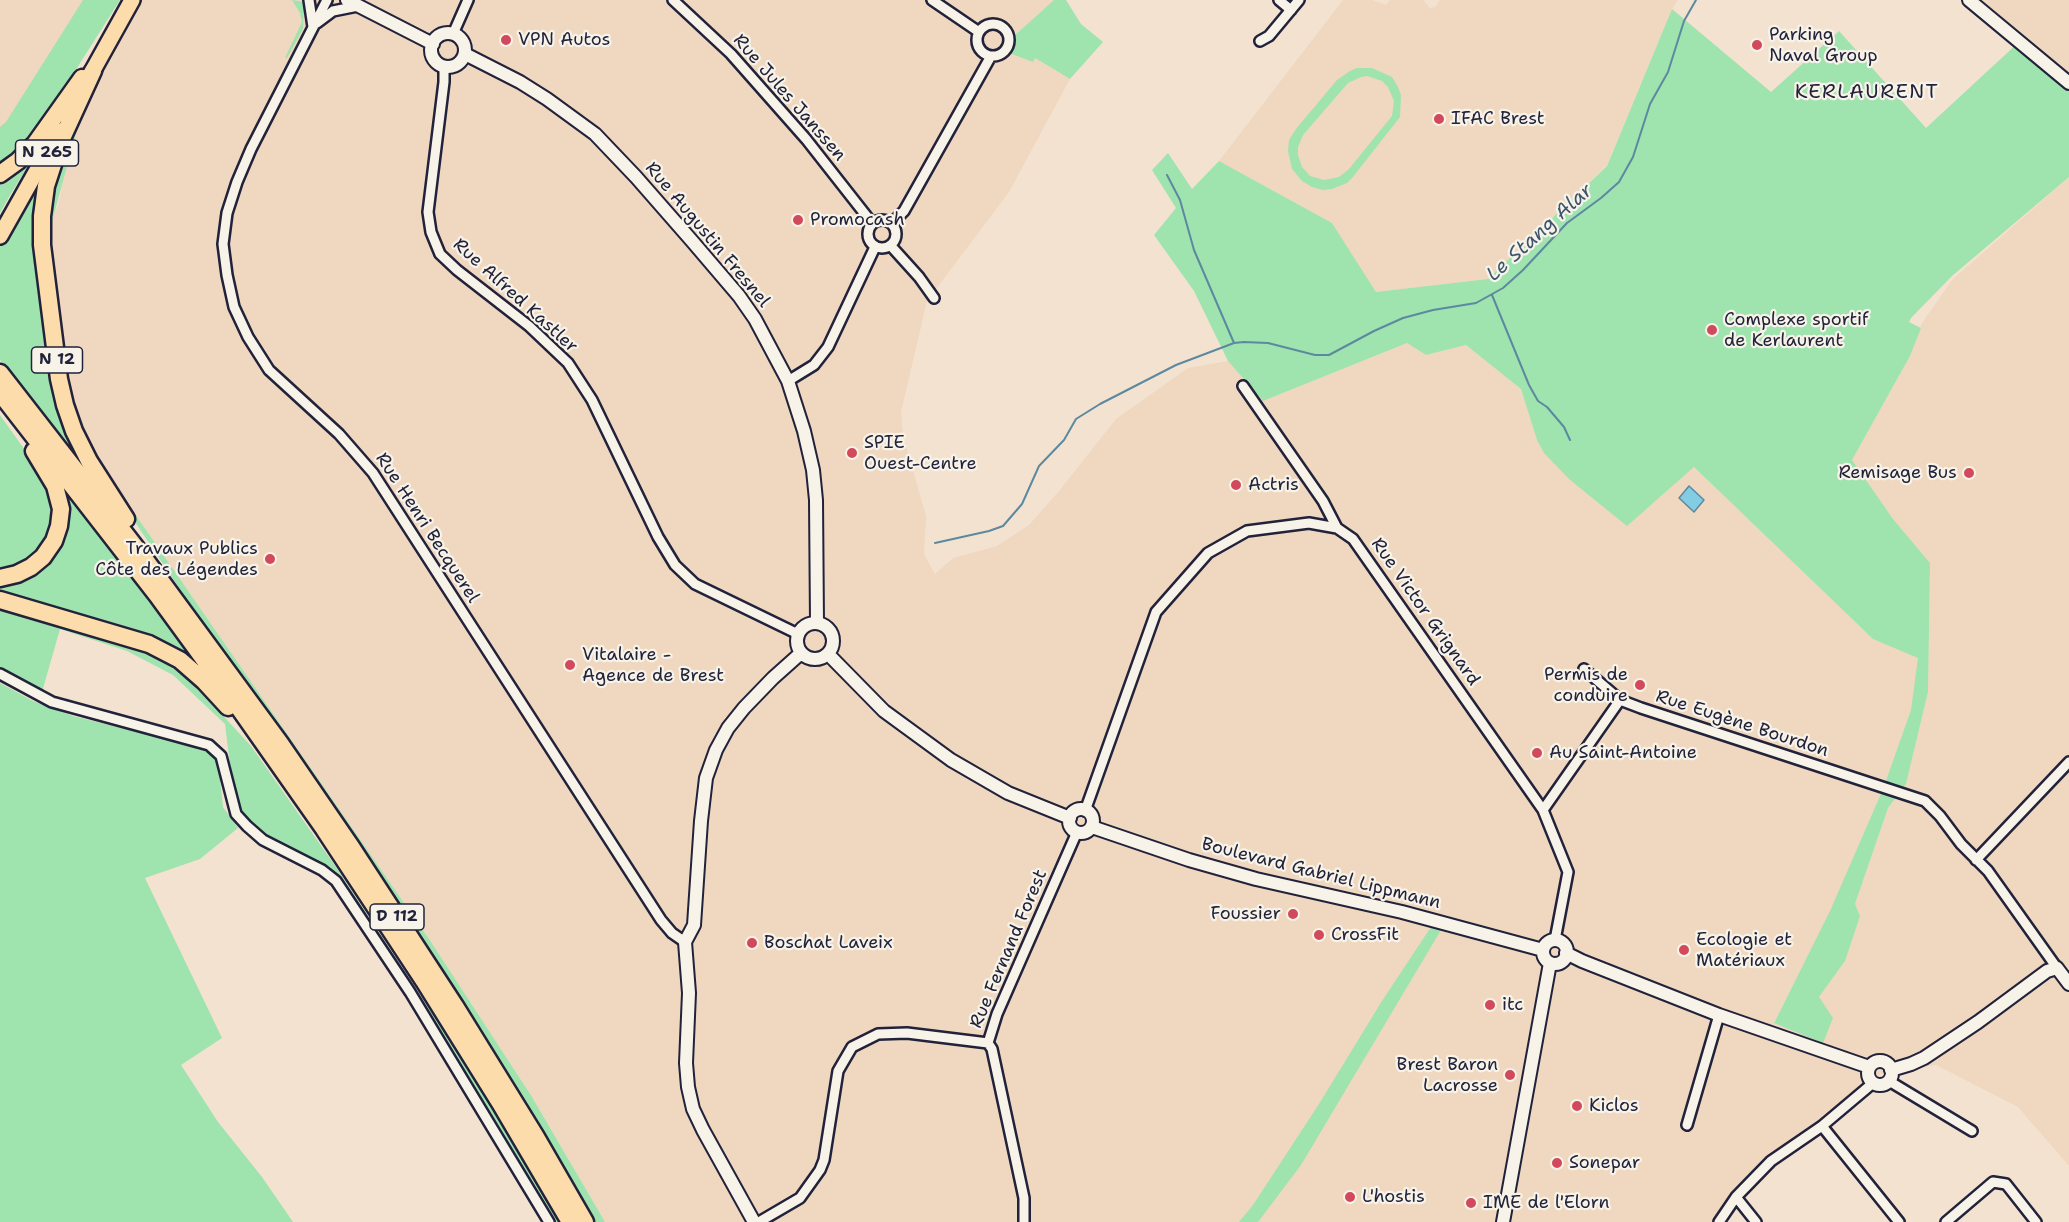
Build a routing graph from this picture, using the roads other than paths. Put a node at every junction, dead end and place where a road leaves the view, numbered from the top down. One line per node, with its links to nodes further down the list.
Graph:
1 (124, 0): 22 (main road, N 265)
2 (132, 0): 22 (main road, N 265)
3 (327, 0): 14 (street, Rue Henri Becquerel)
4 (347, 0): 12 (street)
5 (468, 0): 16 (street)
6 (932, 0): 15 (street)
7 (1279, 0): 13 (street)
8 (1299, 0): 13 (street)
9 (1969, 0): 23 (street)
10 (676, 1): 26 (street, Rue Jules Janssen)
11 (311, 3): 14 (street)
12 (358, 6): 14 (street, Rue Henri Becquerel); 18 (street)
13 (1290, 10): 17 (street)
14 (314, 27): 57 (street, Rue Henri Becquerel)
15 (979, 32): 20 (street); 20 (street)
16 (453, 34): 18 (street); 19 (street)
17 (1260, 41)
18 (433, 44): 21 (street)
19 (465, 54): 21 (street); 33 (street, Rue Augustin Fresnel)
20 (991, 56): 27 (street)
21 (444, 66): 42 (street, Rue Alfred Kastler)
22 (92, 69): 24 (highway); 25 (main road, N 265); 28 (main road, N 265); 40 (highway, N 12)
23 (2069, 83)
24 (0, 174)
25 (0, 223)
26 (873, 223): 27 (street); 30 (street)
27 (892, 223): 29 (street)
28 (0, 236)
29 (891, 246): 30 (street); 31 (street)
30 (875, 247): 33 (street)
31 (934, 298)
32 (0, 373): 40 (highway, N 12)
33 (788, 381): 41 (street, Rue Augustin Fresnel)
34 (1243, 386): 37 (street)
35 (0, 393): 53 (highway, D 112)
36 (0, 404): 38 (highway)
37 (1336, 528): 49 (street); 50 (street, Rue Victor Grignard)
38 (0, 578)
39 (0, 600): 53 (highway)
40 (193, 623): 74 (highway, D 112)
41 (817, 623): 42 (street); 44 (street)
42 (798, 634): 43 (street)
43 (801, 653): 44 (street); 57 (street)
44 (828, 654): 51 (street)
45 (1584, 669): 47 (street, Rue Eugène Bourdon)
46 (0, 674): 72 (street)
47 (1620, 700): 50 (street); 55 (street, Rue Eugène Bourdon)
48 (2069, 762): 55 (street)
49 (1085, 810): 51 (street); 52 (street)
50 (1543, 810): 56 (street, Rue Victor Grignard)
51 (1070, 818): 54 (street)
52 (1092, 827): 54 (street); 58 (street, Boulevard Gabriel Lippmann)
53 (324, 829): 73 (highway, D 112)
54 (1077, 832): 64 (street, Rue Fernand Forest)
55 (1977, 860): 61 (street, Rue Eugène Bourdon)
56 (1555, 940): 58 (street); 59 (street)
57 (685, 942): 75 (street)
58 (1543, 950): 60 (street)
59 (1566, 954): 60 (street); 63 (street)
60 (1550, 963): 77 (street)
61 (2057, 968): 62 (street); 66 (street)
62 (2069, 984)
63 (1719, 1016): 65 (street); 68 (street)
64 (988, 1043): 75 (street); 76 (street, Rue Fernand Forest)
65 (1869, 1067): 66 (street); 67 (street)
66 (1890, 1076): 67 (street); 70 (street)
67 (1873, 1083): 69 (street)
68 (1687, 1125)
69 (1822, 1126): 71 (street); 80 (street)
70 (1972, 1131)
71 (1736, 1197): 78 (street); 79 (street)
72 (549, 1222)
73 (570, 1222)
74 (585, 1222)
75 (756, 1222)
76 (1024, 1222)
77 (1503, 1222)
78 (1719, 1222)
79 (1756, 1222)
80 (1899, 1222)
81 (1946, 1222): 82 (street)
82 (2036, 1222)

